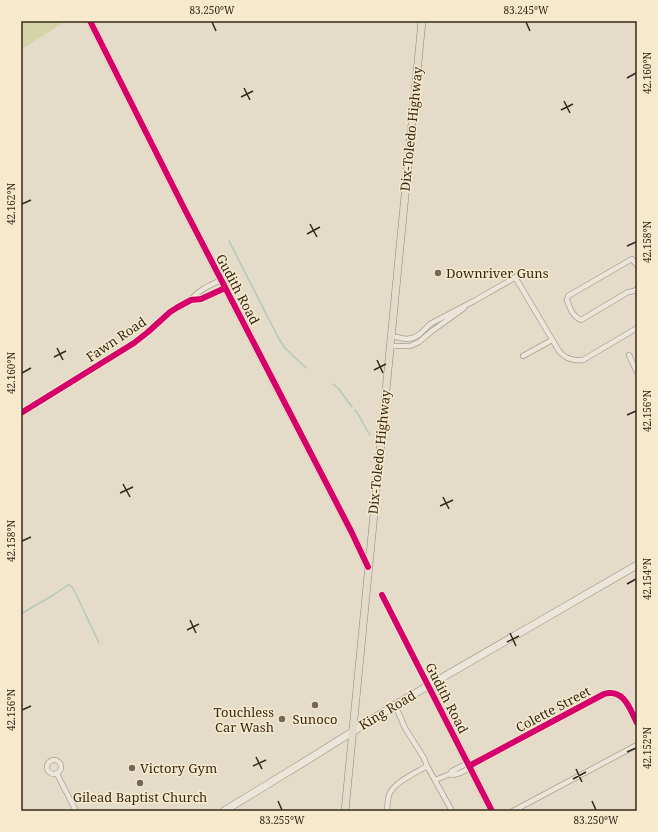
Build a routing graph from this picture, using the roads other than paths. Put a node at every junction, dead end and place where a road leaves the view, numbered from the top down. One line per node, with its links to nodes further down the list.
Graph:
1 (90, 21): 6 (street, Gudith Road)
2 (422, 21): 16 (main road, Dix-Toledo Highway)
3 (637, 265): 8 (street)
4 (523, 273): 5 (street)
5 (515, 277): 10 (street); 17 (street)
6 (221, 280): 7 (street, Gudith Road); 9 (street, Fawn Road)
7 (225, 288): 9 (street, Fawn Road); 24 (street, Gudith Road)
8 (636, 291)
9 (192, 300): 22 (street, Fawn Road)
10 (474, 301): 11 (street); 12 (street)
11 (444, 316): 12 (street); 13 (street)
12 (447, 321): 15 (street)
13 (428, 326): 15 (street); 16 (street)
14 (637, 328): 17 (street)
15 (432, 331): 18 (street)
16 (391, 336): 18 (main road, Dix-Toledo Highway)
17 (552, 340): 20 (street)
18 (390, 346): 24 (main road, Dix-Toledo Highway)
19 (629, 355): 21 (street)
20 (523, 356)
21 (637, 372)
22 (21, 413)
23 (637, 565): 26 (street, King Road)
24 (368, 567): 29 (main road, Dix-Toledo Highway)
25 (382, 595): 26 (street, Gudith Road)
26 (428, 685): 27 (street, King Road); 32 (street, Gudith Road)
27 (395, 705): 29 (street, King Road); 31 (street)
28 (637, 723): 32 (street, Colette Street)
29 (352, 731): 36 (street, King Road); 37 (main road, Dix-Toledo Highway)
30 (637, 745): 41 (street)
31 (427, 766): 34 (street); 38 (street)
32 (469, 766): 34 (street, Colette Street); 40 (street, Gudith Road)
33 (58, 774): 35 (street)
34 (435, 780): 39 (street)
35 (76, 811)
36 (224, 811)
37 (345, 811)
38 (387, 811)
39 (452, 811)
40 (492, 811)
41 (513, 811)

